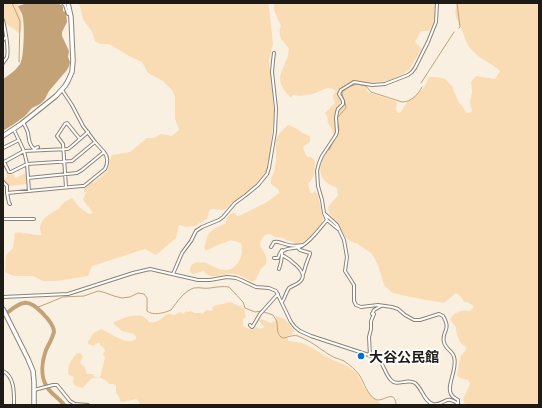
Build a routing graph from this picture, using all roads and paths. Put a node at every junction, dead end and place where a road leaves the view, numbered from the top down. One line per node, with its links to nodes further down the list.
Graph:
1 (63, 3): 4 (street)
2 (68, 3): 10 (main road)
3 (436, 3): 33 (street)
4 (68, 14)
5 (3, 20): 6 (street)
6 (6, 37): 7 (street); 9 (street)
7 (3, 40)
8 (274, 53): 45 (street)
9 (3, 62)
10 (62, 90): 11 (main road); 13 (street)
11 (23, 122): 12 (main road); 18 (street)
12 (14, 130): 14 (main road); 16 (street)
13 (88, 132): 15 (street); 17 (street)
14 (3, 136)
15 (80, 139): 20 (street); 20 (street)
16 (19, 140): 19 (street); 21 (street)
17 (95, 142): 22 (street); 24 (street)
18 (38, 147)
19 (3, 148)
20 (63, 149): 21 (street); 24 (street)
21 (24, 151): 23 (street); 25 (street)
22 (104, 152): 26 (street); 29 (street)
23 (4, 161): 25 (street)
24 (64, 162): 25 (street); 26 (street)
25 (27, 164): 27 (street)
26 (65, 175): 27 (street); 29 (street)
27 (28, 178): 30 (street)
28 (3, 182): 31 (street)
29 (66, 187): 30 (street)
30 (29, 191): 31 (street)
31 (7, 192): 32 (street)
32 (10, 204)
33 (324, 211): 36 (street); 37 (street)
34 (3, 219): 35 (street)
35 (34, 219)
36 (327, 220): 37 (street); 38 (street)
37 (340, 230): 50 (street)
38 (305, 244): 39 (street); 40 (street)
39 (271, 247)
40 (298, 248): 41 (street); 46 (street)
41 (284, 250): 42 (street); 43 (street)
42 (282, 255): 44 (street); 46 (street)
43 (274, 258)
44 (279, 269)
45 (173, 274): 47 (street); 48 (street)
46 (303, 274): 49 (street)
47 (278, 294): 49 (street); 52 (street)
48 (3, 297)
49 (282, 302): 53 (street)
50 (382, 305): 53 (street); 56 (street)
51 (4, 311): 55 (main road)
52 (250, 325)
53 (370, 356): 56 (street)
54 (3, 371): 57 (street)
55 (34, 390): 58 (main road); 59 (street)
56 (458, 404)
57 (14, 405)
58 (34, 405)
59 (88, 405)

